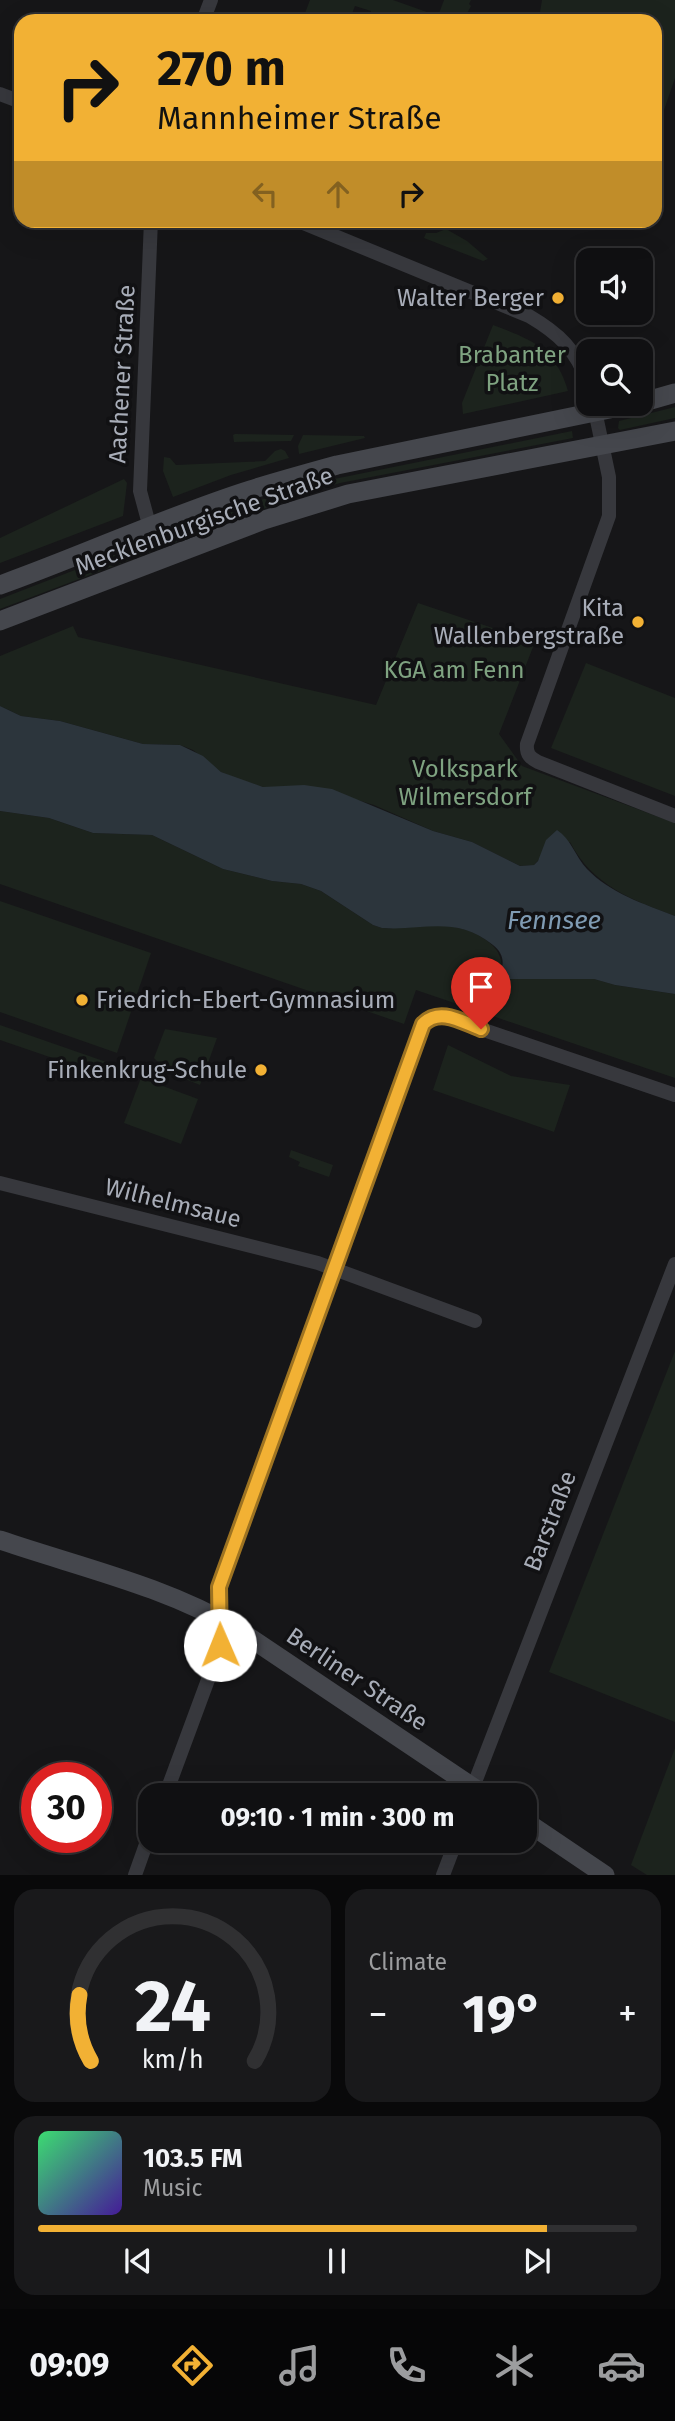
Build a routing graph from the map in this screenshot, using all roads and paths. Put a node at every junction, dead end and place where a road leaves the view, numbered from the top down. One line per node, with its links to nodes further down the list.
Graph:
1 (151, 228): 10 (street, Aachener Straße)
2 (315, 228): 3 (street)
3 (576, 358)
4 (675, 393): 5 (main road)
5 (653, 399)
6 (576, 413): 10 (main road, Mecklenburgische Straße)
7 (596, 416): 9 (street)
8 (675, 431): 9 (main road, Mecklenburgische Straße)
9 (603, 445): 12 (main road, Mecklenburgische Straße); 13 (street)
10 (150, 528): 11 (main road, Mecklenburgische Straße)
11 (0, 585)
12 (0, 621)
13 (675, 816)
14 (675, 1095): 17 (street)
15 (0, 1182): 17 (street, Wilhelmsaue)
16 (675, 1264): 23 (street, Barstraße)
17 (335, 1269): 18 (street, Wilhelmsaue); 20 (street)
18 (475, 1321)
19 (0, 1540): 20 (main road, Berliner Straße)
20 (220, 1618): 21 (street); 22 (main road, Berliner Straße)
21 (170, 1783)
22 (463, 1783)
23 (479, 1783)
24 (537, 1829): 29 (main road)
25 (143, 1853): 27 (street)
26 (451, 1853): 28 (street)
27 (135, 1875)
28 (443, 1875)
29 (605, 1875)

